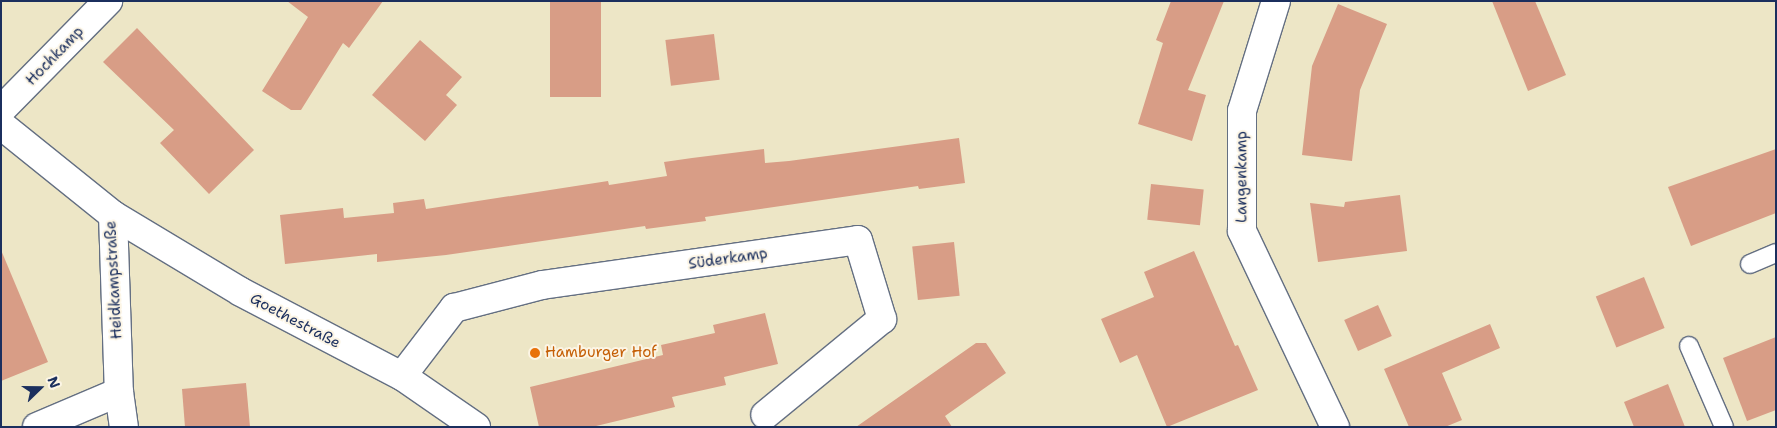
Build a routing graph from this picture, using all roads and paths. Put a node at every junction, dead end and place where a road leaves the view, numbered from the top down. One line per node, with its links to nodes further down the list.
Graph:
1 (108, 1): 3 (street, Hochkamp)
2 (1276, 1): 15 (street, Langenkamp)
3 (1, 110)
4 (1, 125): 5 (street, Heidkampstraße)
5 (113, 215): 9 (street, Goethestraße); 10 (street, Heidkampstraße)
6 (1776, 253): 7 (lane)
7 (1750, 264)
8 (1689, 346): 16 (lane)
9 (402, 376): 11 (street, Süderkamp); 14 (street, Goethestraße)
10 (119, 392): 12 (street); 13 (street, Heidkampstraße)
11 (765, 415)
12 (37, 427)
13 (124, 427)
14 (476, 427)
15 (1335, 427)
16 (1724, 427)

